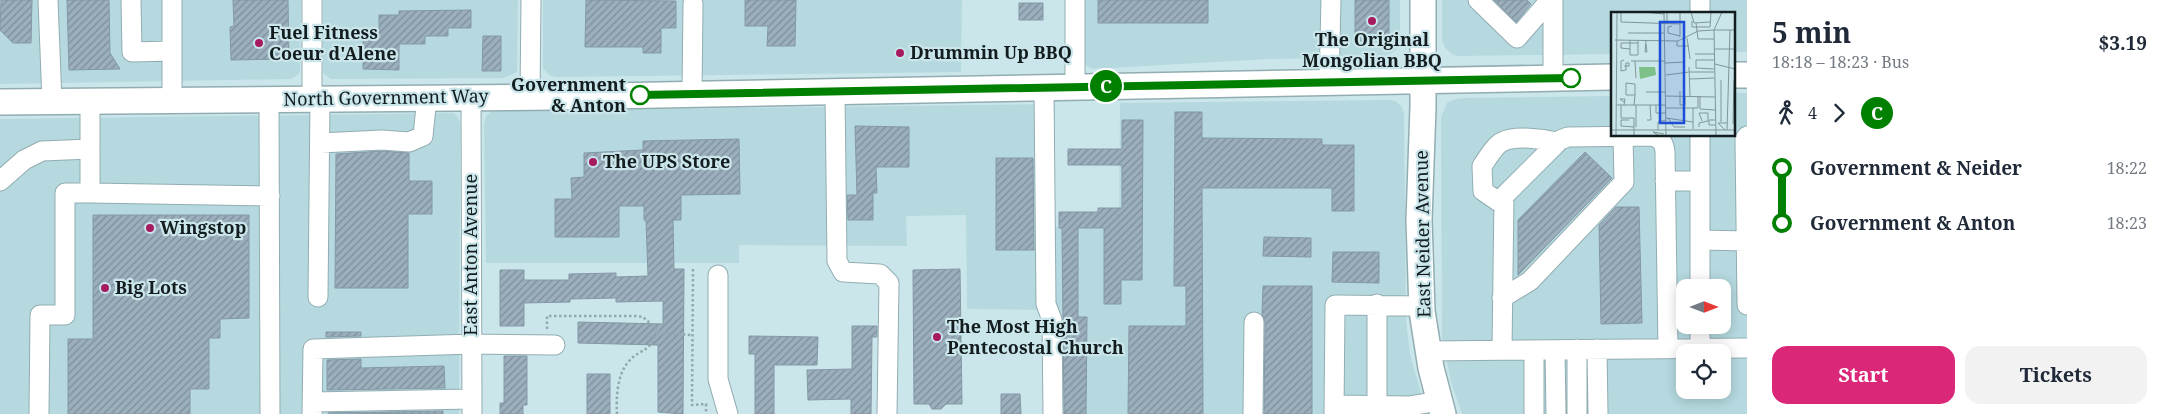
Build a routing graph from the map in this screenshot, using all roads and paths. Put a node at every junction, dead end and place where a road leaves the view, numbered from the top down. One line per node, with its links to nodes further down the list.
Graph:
1 (48, 0): 30 (street)
2 (131, 0): 12 (street)
3 (172, 0): 12 (street)
4 (312, 0): 26 (street)
5 (531, 0): 24 (street)
6 (1075, 0): 20 (street)
7 (1332, 0): 18 (street)
8 (1422, 0): 17 (main road, East Neider Avenue)
9 (1478, 0): 10 (street)
10 (1551, 0): 16 (street)
11 (693, 4): 22 (street)
12 (172, 51): 28 (street)
13 (1734, 75): 14 (main road)
14 (1747, 75)
15 (1611, 77): 16 (main road, North Government Way)
16 (1553, 78): 17 (main road, North Government Way)
17 (1423, 81): 18 (main road, North Government Way); 55 (main road, East Neider Avenue)
18 (1328, 83): 20 (main road, North Government Way)
19 (1044, 87): 20 (main road, North Government Way); 21 (main road, North Government Way); 82 (street)
20 (1075, 87)
21 (835, 91): 22 (main road, North Government Way); 81 (street)
22 (692, 94): 24 (main road, North Government Way)
23 (471, 97): 24 (main road, North Government Way); 25 (main road, North Government Way); 60 (street, East Anton Avenue)
24 (530, 97)
25 (427, 98): 26 (main road, North Government Way); 36 (street)
26 (316, 99): 27 (main road, North Government Way); 36 (street)
27 (270, 100): 28 (main road, North Government Way); 43 (street)
28 (172, 101): 31 (main road, North Government Way)
29 (0, 102): 30 (main road, North Government Way)
30 (52, 102): 31 (main road, North Government Way)
31 (90, 102): 37 (street)
32 (1623, 136): 35 (street); 40 (street); 51 (street)
33 (1700, 136): 41 (street)
34 (1747, 136): 38 (street)
35 (1557, 142): 44 (street); 44 (street)
36 (320, 143): 50 (street)
37 (90, 149): 39 (street); 42 (street)
38 (1746, 174): 46 (street)
39 (0, 181)
40 (1665, 182): 41 (street); 64 (street)
41 (1700, 182): 45 (street)
42 (90, 193): 43 (street); 76 (street)
43 (270, 196): 77 (street)
44 (1502, 204): 51 (street)
45 (1700, 240): 46 (street); 49 (street)
46 (1747, 241): 52 (street)
47 (693, 270): 58 (path)
48 (718, 275): 80 (street)
49 (1700, 279)
50 (318, 297)
51 (1502, 298): 66 (street)
52 (1747, 300): 54 (street)
53 (1377, 304): 55 (street); 71 (street); 75 (street)
54 (1747, 305)
55 (1422, 306): 70 (main road, East Neider Avenue)
56 (1254, 322): 83 (street)
57 (657, 330): 58 (path); 59 (path); 78 (path)
58 (692, 335): 79 (path)
59 (551, 339): 60 (street)
60 (472, 344): 72 (street, East Anton Avenue); 73 (street)
61 (1731, 348): 62 (street)
62 (1747, 348)
63 (1597, 349): 64 (street); 69 (street); 87 (street)
64 (1668, 349): 65 (street)
65 (1676, 349)
66 (1502, 350): 67 (street); 70 (street)
67 (1534, 350): 68 (street); 84 (street)
68 (1555, 350): 69 (street); 85 (street)
69 (1577, 350): 86 (street)
70 (1428, 351): 74 (main road, East Neider Avenue)
71 (1377, 405): 74 (street); 75 (street)
72 (472, 407): 73 (street)
73 (312, 408)
74 (1441, 408)
75 (1334, 409)
76 (39, 414)
77 (270, 414)
78 (617, 414)
79 (706, 414)
80 (728, 414)
81 (888, 414)
82 (1053, 414)
83 (1252, 414)
84 (1534, 414)
85 (1556, 414)
86 (1577, 414)
87 (1598, 414)

